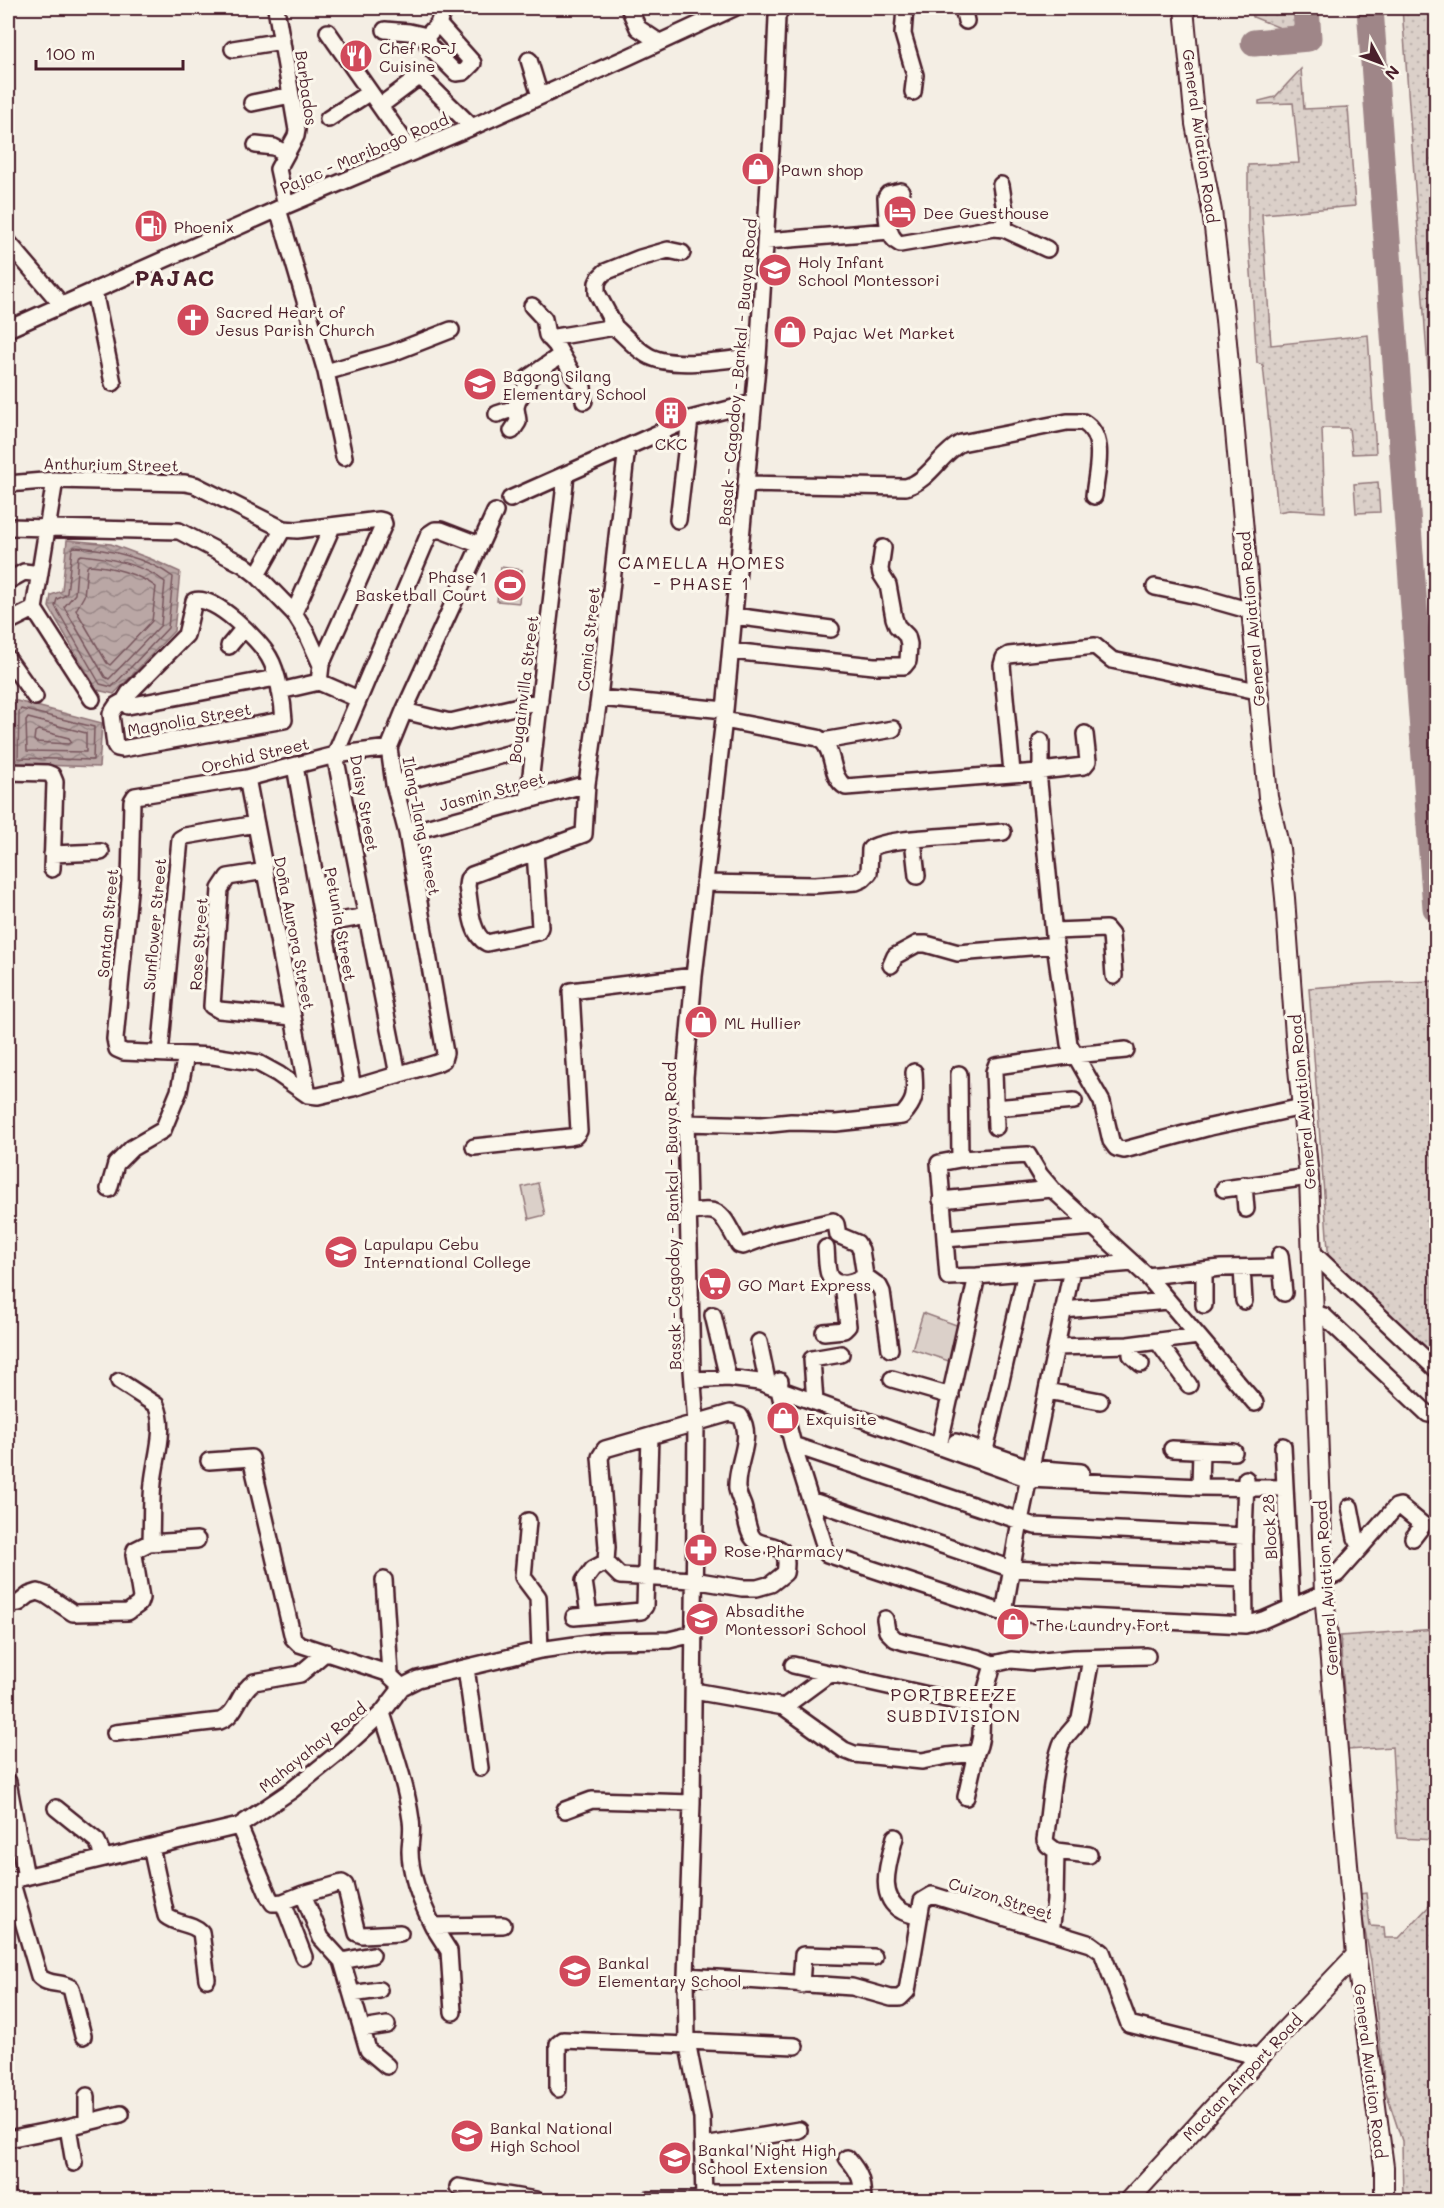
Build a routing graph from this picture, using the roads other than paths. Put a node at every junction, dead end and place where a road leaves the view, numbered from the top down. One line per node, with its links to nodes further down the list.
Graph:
1 (276, 8): 13 (street, Barbados)
2 (444, 8): 8 (street)
3 (629, 8): 9 (street)
4 (734, 8): 14 (street, Pajac - Maribago Road)
5 (905, 8): 19 (street)
6 (1184, 8): 76 (main road, General Aviation Road)
7 (776, 11): 34 (street, Basak - Cagodoy - Bankal - Buaya Road)
8 (438, 24): 12 (street); 12 (street)
9 (638, 28): 14 (street); 16 (street)
10 (385, 30): 12 (street)
11 (328, 32): 18 (street)
12 (427, 36)
13 (282, 41): 15 (street); 20 (street, Barbados)
14 (659, 42): 16 (street, Pajac - Maribago Road)
15 (233, 49)
16 (628, 57): 21 (street, Pajac - Maribago Road)
17 (529, 60): 21 (street)
18 (370, 92): 23 (street); 24 (street)
19 (913, 92)
20 (291, 95): 22 (street); 28 (street, Barbados)
21 (540, 96): 25 (street, Pajac - Maribago Road)
22 (252, 103)
23 (380, 106): 25 (street); 27 (street)
24 (328, 119)
25 (472, 127): 27 (street, Pajac - Maribago Road)
26 (256, 146): 28 (street)
27 (412, 152): 31 (street, Pajac - Maribago Road)
28 (285, 153): 31 (street, Barbados)
29 (1001, 185): 32 (street)
30 (900, 191): 33 (street)
31 (282, 208): 38 (street, Pajac - Maribago Road); 47 (street, Barbados)
32 (1004, 229): 33 (street); 36 (street)
33 (890, 231): 34 (street)
34 (766, 241): 46 (street, Basak - Cagodoy - Bankal - Buaya Road)
35 (8, 242): 39 (street)
36 (1047, 249)
37 (681, 253): 41 (street)
38 (94, 291): 39 (street, Pajac - Maribago Road); 48 (street)
39 (62, 304): 42 (street, Pajac - Maribago Road)
40 (532, 306): 44 (street)
41 (615, 327): 44 (street); 46 (street)
42 (8, 329)
43 (451, 330): 47 (street)
44 (549, 338): 45 (street)
45 (561, 355): 49 (street); 51 (street)
46 (758, 356): 50 (street, Basak - Cagodoy - Bankal - Buaya Road)
47 (326, 372): 56 (street, Barbados)
48 (113, 383)
49 (584, 401)
50 (753, 403): 53 (street); 60 (street, Basak - Cagodoy - Bankal - Buaya Road)
51 (516, 408): 52 (street); 54 (street)
52 (497, 414)
53 (690, 419): 55 (street); 64 (street)
54 (512, 431)
55 (627, 447): 57 (street); 90 (street, Camia Street)
56 (344, 457)
57 (566, 475): 62 (street); 93 (street, Bougainvilla Street)
58 (55, 480): 59 (street, Anthurium Street); 66 (street); 68 (street, Anthurium Street)
59 (8, 484)
60 (746, 484): 61 (street); 78 (street, Basak - Cagodoy - Bankal - Buaya Road)
61 (1094, 496)
62 (510, 499)
63 (495, 512): 69 (street, Ilang-Ilang Street)
64 (678, 520)
65 (8, 527): 66 (street)
66 (47, 527): 71 (street); 72 (street)
67 (332, 527): 68 (street, Anthurium Street); 77 (street); 85 (street, Anthurium Street)
68 (283, 529): 72 (street)
69 (480, 545): 92 (street, Daisy Street); 95 (street, Ilang-Ilang Street)
70 (883, 548): 83 (street)
71 (40, 574): 73 (street); 75 (street)
72 (256, 575): 77 (street)
73 (8, 581)
74 (1155, 587): 76 (street)
75 (34, 609): 79 (street); 91 (street)
76 (1251, 610): 88 (main road, General Aviation Road)
77 (294, 613): 85 (street)
78 (734, 616): 81 (street); 83 (street, Basak - Cagodoy - Bankal - Buaya Road)
79 (8, 622)
80 (244, 628): 82 (street); 87 (street); 94 (street)
81 (831, 629)
82 (229, 646)
83 (731, 651): 96 (street, Basak - Cagodoy - Bankal - Buaya Road)
84 (8, 659): 89 (street)
85 (321, 665): 86 (street)
86 (319, 682): 87 (street); 92 (street)
87 (278, 685): 94 (street); 94 (street, Magnolia Street)
88 (1257, 691): 107 (street); 141 (main road, General Aviation Road)
89 (35, 697)
90 (599, 698): 96 (street); 110 (street, Camia Street)
91 (92, 699)
92 (358, 699): 103 (street, Daisy Street)
93 (540, 701): 95 (street); 101 (street, Bougainvilla Street)
94 (126, 703)
95 (404, 711): 102 (street, Ilang-Ilang Street)
96 (724, 715): 99 (street); 123 (street, Basak - Cagodoy - Bankal - Buaya Road)
97 (893, 729): 99 (street)
98 (1085, 734): 105 (street)
99 (823, 741): 107 (street)
100 (1041, 741): 105 (street)
101 (534, 747): 109 (street); 111 (street, Bougainvilla Street)
102 (389, 748): 103 (street, Orchid Street); 109 (street, Ilang-Ilang Street)
103 (335, 755): 104 (street, Orchid Street); 124 (street, Daisy Street)
104 (295, 766): 108 (street, Orchid Street); 125 (street, Petunia Street)
105 (1039, 771): 107 (street); 126 (street)
106 (8, 772): 119 (street)
107 (1012, 772)
108 (247, 778): 112 (street, Orchid Street); 113 (street, Doña Aurora Street)
109 (394, 784): 115 (street, Ilang-Ilang Street)
110 (587, 784): 111 (street, Jasmin Street); 117 (street, Camia Street)
111 (528, 800): 115 (street, Jasmin Street)
112 (132, 801): 132 (street, Santan Street)
113 (256, 824): 121 (street, Doña Aurora Street); 132 (street, Sunflower Street)
114 (1003, 832): 116 (street)
115 (407, 833): 137 (street, Ilang-Ilang Street)
116 (913, 840): 122 (street); 123 (street)
117 (535, 851): 117 (street)
118 (101, 852): 119 (street)
119 (52, 854): 120 (street)
120 (52, 869)
121 (265, 871): 130 (street, Doña Aurora Street); 130 (street, Rose Street)
122 (917, 876)
123 (704, 883): 128 (street, Basak - Cagodoy - Bankal - Buaya Road)
124 (367, 916): 125 (street); 137 (street, Daisy Street)
125 (323, 924): 138 (street, Petunia Street)
126 (1054, 938): 127 (street); 129 (street); 134 (street)
127 (891, 965)
128 (694, 976): 143 (street, Basak - Cagodoy - Bankal - Buaya Road); 145 (street)
129 (1114, 976)
130 (293, 1017): 139 (street, Doña Aurora Street)
131 (1126, 1050): 134 (street)
132 (160, 1054): 133 (street)
133 (186, 1055): 139 (street); 149 (street)
134 (1074, 1055): 141 (street); 142 (street)
135 (914, 1072): 143 (street)
136 (958, 1074): 146 (street)
137 (398, 1075): 138 (street)
138 (353, 1088): 139 (street)
139 (308, 1095)
140 (1074, 1101): 142 (street)
141 (1302, 1107): 147 (main road, General Aviation Road)
142 (995, 1108): 144 (street)
143 (685, 1124): 154 (street, Basak - Cagodoy - Bankal - Buaya Road)
144 (996, 1127)
145 (474, 1147)
146 (960, 1159): 150 (street); 152 (street)
147 (1309, 1177): 148 (street); 158 (main road, General Aviation Road)
148 (1244, 1185): 151 (street); 153 (street)
149 (110, 1189)
150 (1052, 1189): 152 (street); 155 (street)
151 (1224, 1189)
152 (941, 1200): 156 (street)
153 (1246, 1209)
154 (689, 1213): 164 (street); 186 (street, Basak - Cagodoy - Bankal - Buaya Road)
155 (1095, 1227): 156 (street); 159 (street)
156 (945, 1239): 165 (street)
157 (826, 1248): 167 (street)
158 (1313, 1253): 173 (main road, General Aviation Road); 184 (street)
159 (1132, 1263): 161 (street); 166 (street)
160 (1242, 1268): 162 (street); 168 (street); 170 (street)
161 (1072, 1269): 163 (street); 172 (street)
162 (1204, 1270): 166 (street); 171 (street)
163 (1026, 1272): 165 (street); 205 (street)
164 (865, 1276): 167 (street); 181 (street)
165 (977, 1276): 192 (street)
166 (1147, 1276): 169 (street)
167 (843, 1283): 175 (street)
168 (1284, 1293)
169 (1168, 1301): 172 (street); 176 (street)
170 (1244, 1301)
171 (1204, 1305)
172 (1063, 1310): 180 (street)
173 (1313, 1313): 196 (street); 226 (main road, General Aviation Road)
174 (713, 1315): 185 (street)
175 (824, 1332)
176 (1198, 1336): 178 (street); 195 (street)
177 (759, 1342): 189 (street)
178 (1158, 1342): 179 (street); 190 (street)
179 (1131, 1345): 180 (street); 183 (street)
180 (1056, 1347): 191 (street)
181 (890, 1349)
182 (841, 1354): 193 (street)
183 (1141, 1364)
184 (1437, 1369)
185 (727, 1373): 186 (street); 189 (street)
186 (693, 1375): 197 (street, Basak - Cagodoy - Bankal - Buaya Road)
187 (892, 1379): 192 (street)
188 (119, 1381): 218 (street)
189 (774, 1383): 193 (street); 200 (street)
190 (1188, 1385)
191 (1047, 1390): 194 (street); 207 (street)
192 (951, 1396): 199 (street)
193 (814, 1397): 199 (street)
194 (1100, 1401)
195 (1255, 1403)
196 (1428, 1414)
197 (696, 1424): 198 (street); 225 (street, Basak - Cagodoy - Bankal - Buaya Road); 225 (street)
198 (650, 1436): 220 (street); 222 (street)
199 (941, 1441): 205 (street)
200 (793, 1445): 211 (street); 214 (street)
201 (1282, 1446): 210 (street, Block 28)
202 (1172, 1449): 203 (street)
203 (1201, 1451): 204 (street); 208 (street)
204 (1234, 1452)
205 (984, 1457): 207 (street)
206 (209, 1461): 235 (street)
207 (1030, 1474): 208 (street); 214 (street)
208 (1200, 1482): 209 (street)
209 (1246, 1484): 210 (street); 215 (street)
210 (1284, 1484): 228 (street, Block 28)
211 (810, 1500): 221 (street); 229 (street)
212 (1350, 1507): 219 (street)
213 (528, 1521): 234 (street)
214 (1020, 1521): 215 (street); 221 (street)
215 (1244, 1536): 223 (street)
216 (1413, 1538): 219 (street)
217 (197, 1540): 218 (street)
218 (149, 1543): 227 (street)
219 (1361, 1547): 226 (street)
220 (606, 1562): 222 (street); 222 (street)
221 (1012, 1569): 223 (street); 229 (street)
222 (645, 1578): 225 (street)
223 (1245, 1579): 231 (street)
224 (384, 1580): 242 (street)
225 (693, 1580): 232 (street, Basak - Cagodoy - Bankal - Buaya Road)
226 (1324, 1586): 228 (street); 272 (main road, General Aviation Road)
227 (8, 1604)
228 (1291, 1606): 231 (street)
229 (1004, 1612): 231 (street)
230 (885, 1619): 239 (street)
231 (1245, 1625)
232 (694, 1634): 233 (street); 236 (street, Basak - Cagodoy - Bankal - Buaya Road)
233 (669, 1640): 234 (street); 236 (street)
234 (540, 1650): 241 (street)
235 (326, 1652): 242 (street); 249 (street)
236 (694, 1652): 245 (street, Basak - Cagodoy - Bankal - Buaya Road)
237 (1147, 1656): 238 (street)
238 (1091, 1659): 239 (street); 260 (street)
239 (993, 1664): 247 (street)
240 (794, 1665): 243 (street)
241 (466, 1668): 244 (street); 251 (street)
242 (390, 1674): 244 (street)
243 (832, 1674): 246 (street); 247 (street)
244 (402, 1687): 248 (street, Mahayahay Road)
245 (694, 1690): 246 (street); 254 (street, Basak - Cagodoy - Bankal - Buaya Road)
246 (784, 1707): 250 (street)
247 (982, 1707): 250 (street)
248 (382, 1713): 257 (street, Mahayahay Road); 268 (street)
249 (115, 1733)
250 (976, 1753): 253 (street)
251 (480, 1768)
252 (8, 1782): 263 (street)
253 (966, 1797)
254 (692, 1803): 256 (street); 276 (street, Basak - Cagodoy - Bankal - Buaya Road)
255 (56, 1808): 262 (street)
256 (565, 1810)
257 (239, 1826): 259 (street, Mahayahay Road); 265 (street)
258 (895, 1837): 266 (street)
259 (151, 1847): 262 (street, Mahayahay Road); 277 (street)
260 (1056, 1851): 261 (street); 269 (street)
261 (1089, 1855)
262 (104, 1858): 263 (street, Mahayahay Road)
263 (15, 1879): 284 (street)
264 (303, 1894): 265 (street); 270 (street); 275 (street)
265 (283, 1902): 273 (street)
266 (919, 1917): 269 (street, Cuizon Street); 278 (street, Cuizon Street)
267 (503, 1925): 268 (street)
268 (433, 1926): 281 (street)
269 (1051, 1932): 287 (street, Cuizon Street)
270 (399, 1934)
271 (372, 1955): 275 (street)
272 (1356, 1955): 287 (main road, Mactan Airport Road); 305 (main road, General Aviation Road)
273 (304, 1957)
274 (874, 1957): 278 (street)
275 (342, 1961): 280 (street)
276 (686, 1976): 278 (street, Cuizon Street); 285 (street, Basak - Cagodoy - Bankal - Buaya Road)
277 (207, 1979)
278 (801, 1985)
279 (379, 1990): 280 (street)
280 (352, 1994): 283 (street)
281 (453, 2012)
282 (387, 2025): 283 (street)
283 (362, 2029): 288 (street)
284 (83, 2036)
285 (688, 2043): 286 (street); 289 (street); 296 (street, Basak - Cagodoy - Bankal - Buaya Road)
286 (795, 2046)
287 (1260, 2057): 304 (main road, Mactan Airport Road)
288 (387, 2066)
289 (558, 2089)
290 (87, 2096): 292 (street)
291 (121, 2114): 292 (street)
292 (87, 2122): 293 (street)
293 (68, 2127): 295 (street); 298 (street)
294 (799, 2130): 296 (street)
295 (8, 2139)
296 (704, 2146): 301 (street, Basak - Cagodoy - Bankal - Buaya Road)
297 (847, 2158): 300 (street)
298 (74, 2163)
299 (459, 2187): 302 (street)
300 (862, 2196): 301 (street)
301 (704, 2198): 303 (street)
302 (536, 2200)
303 (648, 2200)
304 (1130, 2200)
305 (1384, 2200)

